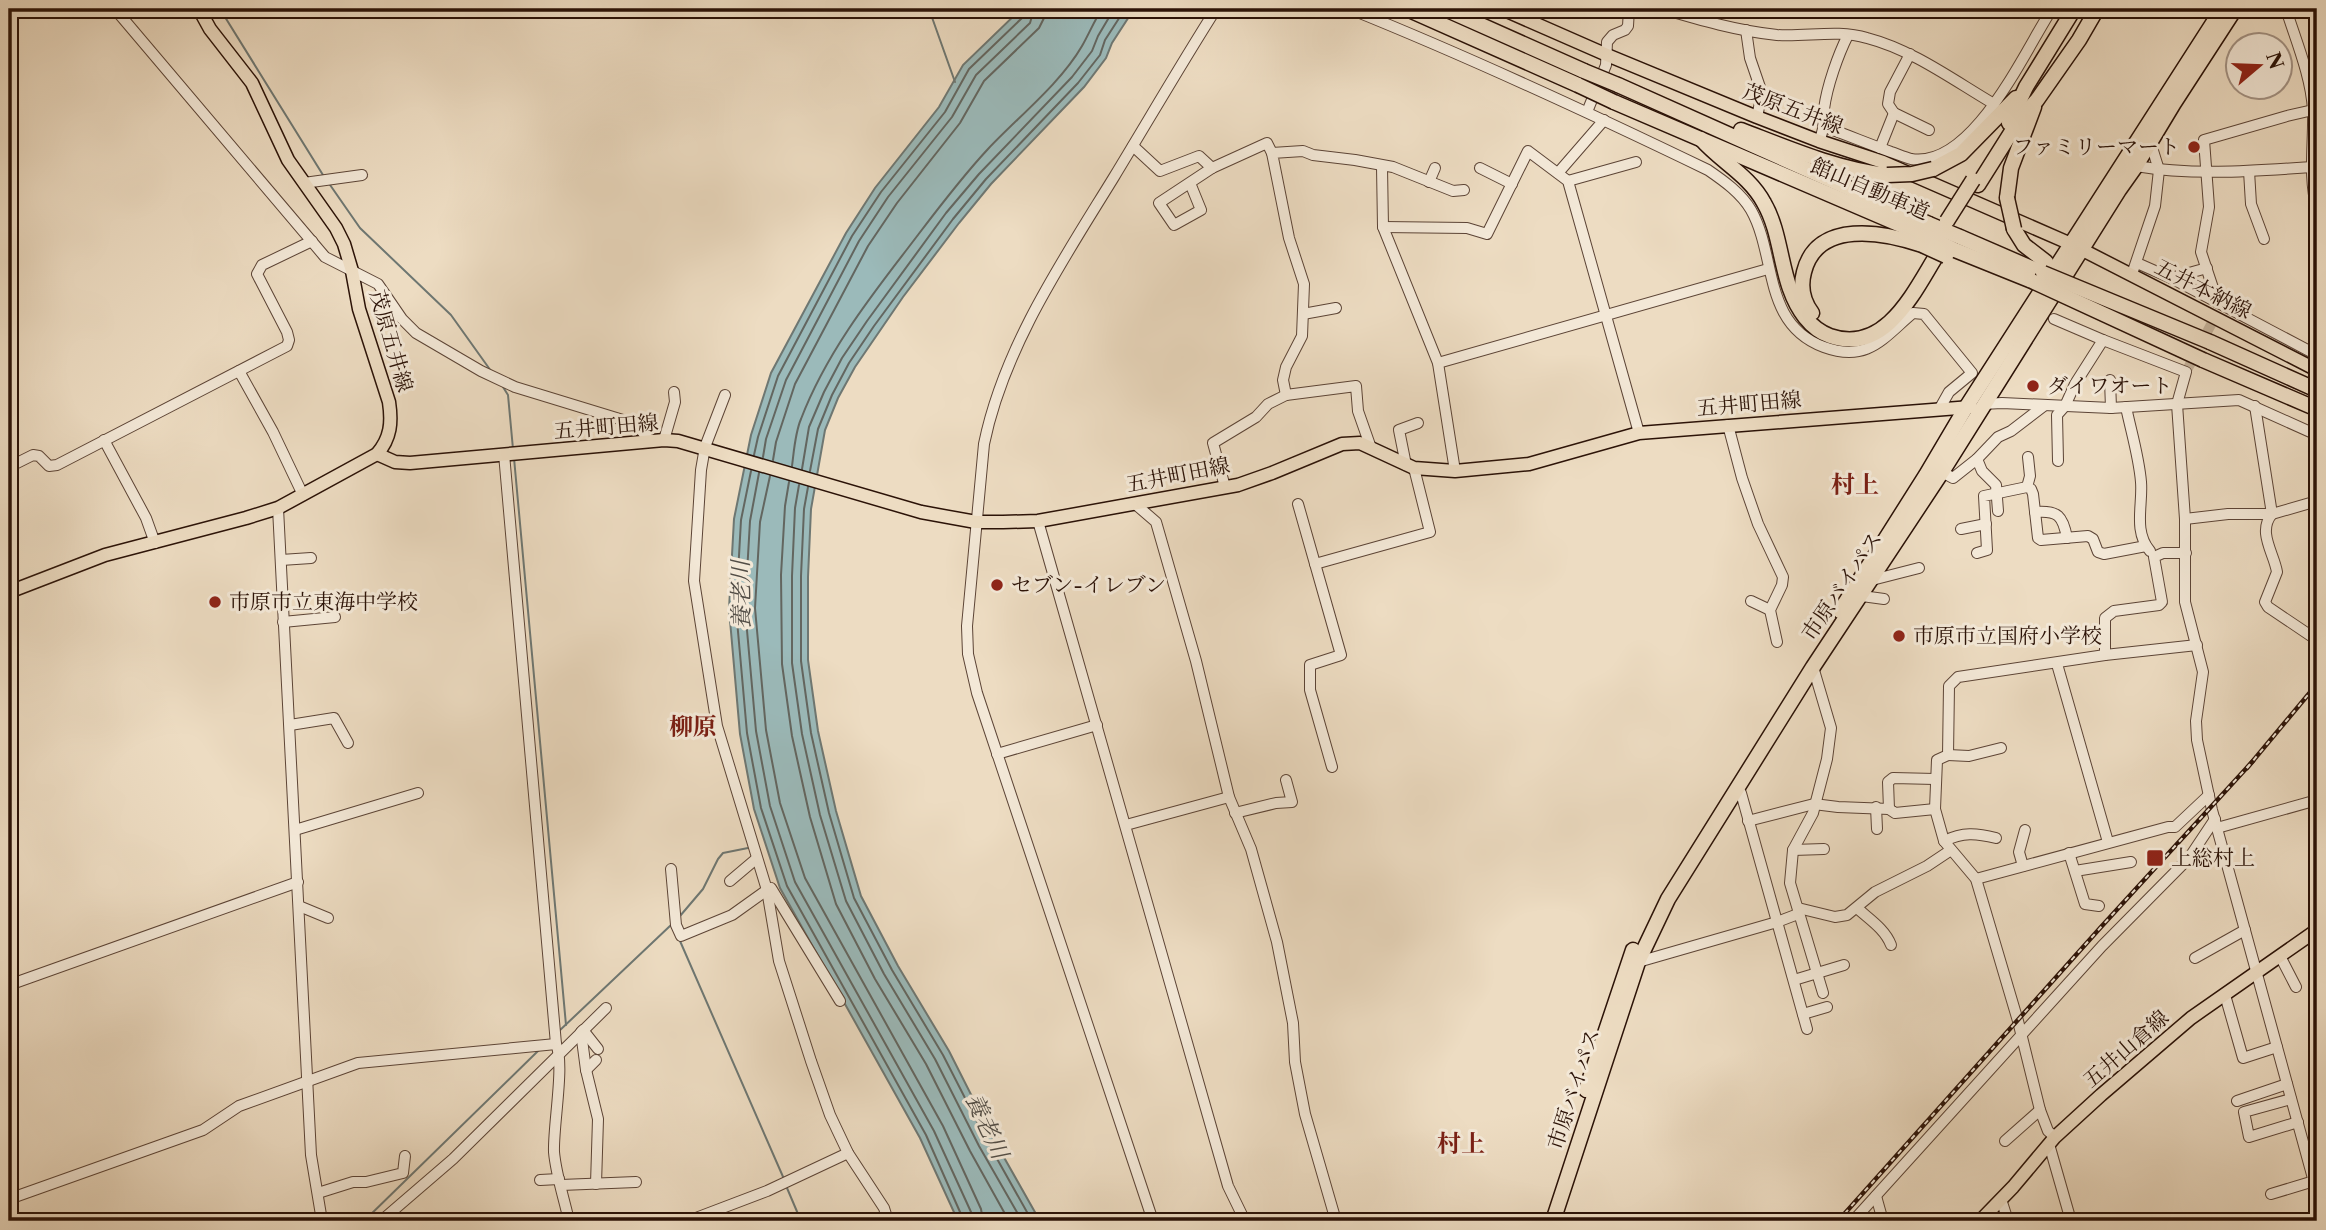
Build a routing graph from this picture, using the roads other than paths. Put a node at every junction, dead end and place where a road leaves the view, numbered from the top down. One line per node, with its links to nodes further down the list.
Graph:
1 (115, 9): 65 (street)
2 (199, 9): 57 (main road, 茂原五井線)
3 (1216, 9): 40 (street)
4 (1350, 9): 31 (street)
5 (1407, 9): 37 (highway, 館山自動車道, bridge)
6 (1446, 9): 26 (highway, 館山自動車道, bridge)
7 (1583, 9): 8 (street)
8 (1614, 9)
9 (1629, 9): 22 (street)
10 (1662, 9): 19 (street)
11 (2052, 9): 29 (street)
12 (2074, 9): 27 (highway)
13 (2097, 9): 28 (highway)
14 (2212, 9): 24 (highway)
15 (2222, 9): 24 (highway, 市原バイパス)
16 (2235, 9): 39 (highway, 市原バイパス)
17 (2286, 9): 25 (street)
18 (1506, 10): 22 (main road, 茂原五井線)
19 (1746, 30): 20 (street); 33 (street)
20 (1848, 35): 21 (street); 35 (street)
21 (1910, 54): 29 (street); 32 (street)
22 (1607, 55): 31 (street); 33 (main road, 茂原五井線)
23 (2317, 72): 25 (street)
24 (2180, 73): 67 (highway, 市原バイパス)
25 (2306, 76): 30 (street)
26 (1618, 85): 27 (highway, bridge); 66 (highway, 館山自動車道)
27 (2026, 87): 59 (highway)
28 (2037, 100): 59 (highway); 72 (highway, bridge)
29 (1994, 104): 41 (street)
30 (2313, 110): 46 (street); 53 (street)
31 (1587, 112): 34 (street)
32 (1894, 113): 36 (street); 41 (street)
33 (1758, 117): 38 (main road, 茂原五井線)
34 (1604, 120): 52 (street); 69 (street)
35 (1825, 127): 38 (street); 41 (street)
36 (1929, 130)
37 (1701, 139): 66 (highway, 館山自動車道); 66 (highway)
38 (1819, 141): 67 (main road, 茂原五井線)
39 (2150, 141): 44 (highway, 市原バイパス); 50 (street)
40 (1133, 146): 49 (street); 131 (street)
41 (1880, 148)
42 (1272, 153): 45 (street); 49 (street); 76 (street)
43 (1636, 162): 55 (street)
44 (2136, 166): 50 (street); 67 (highway, 市原バイパス)
45 (1382, 167): 56 (street); 63 (street)
46 (2312, 167): 51 (street); 62 (street)
47 (1435, 168): 56 (street)
48 (1480, 168): 60 (street)
49 (1212, 169): 58 (street)
50 (2159, 170): 53 (street); 70 (street)
51 (2249, 171): 53 (street); 64 (street)
52 (1558, 173): 55 (street); 60 (street)
53 (2206, 173): 68 (street)
54 (362, 175): 57 (street)
55 (1568, 181): 77 (street)
56 (1429, 182): 61 (street)
57 (304, 183): 71 (main road, 茂原五井線)
58 (1189, 183): 58 (street)
59 (1976, 183): 66 (highway)
60 (1511, 184): 63 (street)
61 (1464, 190)
62 (2317, 209)
63 (1383, 227): 81 (street)
64 (2264, 239)
65 (312, 241): 71 (street); 83 (street)
66 (1940, 241): 66 (highway); 72 (highway, 館山自動車道); 72 (highway)
67 (2076, 246): 70 (main road, 五井本納線); 89 (highway, 市原バイパス); 96 (highway, 市原バイパス)
68 (2207, 268): 73 (street); 74 (street)
69 (1768, 269): 77 (street); 95 (street)
70 (2135, 269): 73 (street); 82 (main road, 五井本納線)
71 (352, 271): 105 (street); 108 (main road, 茂原五井線)
72 (2036, 275): 85 (highway, 館山自動車道, bridge); 98 (highway, 館山自動車道, bridge)
73 (2171, 278): 74 (street)
74 (2218, 303): 80 (street)
75 (1336, 308): 76 (street)
76 (1303, 314): 88 (street)
77 (1607, 315): 81 (street); 101 (street)
78 (2054, 319): 79 (street)
79 (2103, 340): 90 (street); 92 (street)
80 (2317, 355)
81 (1438, 363): 115 (street)
82 (2317, 370)
83 (239, 371): 103 (street); 120 (street)
84 (2110, 380): 97 (street)
85 (2317, 390)
86 (674, 392): 104 (street)
87 (725, 395): 106 (street)
88 (1286, 395): 107 (street); 117 (street)
89 (1983, 404): 91 (street); 96 (main road, 五井町田線); 116 (highway, 市原バイパス)
90 (2177, 404): 93 (street); 94 (street); 129 (street)
91 (2046, 405): 92 (street); 111 (street)
92 (2065, 406): 97 (street); 112 (street)
93 (2126, 407): 97 (street); 137 (street)
94 (2255, 407): 102 (street); 128 (street)
95 (1940, 408): 96 (main road, 五井町田線); 100 (main road, 五井町田線)
96 (1965, 408): 261 (highway, 市原バイパス)
97 (2111, 408)
98 (2317, 410)
99 (1418, 423): 114 (street)
100 (1728, 425): 101 (main road, 五井町田線); 150 (street)
101 (1639, 433): 115 (main road, 五井町田線)
102 (2317, 435)
103 (104, 440): 113 (street); 136 (street)
104 (664, 440): 105 (main road, 五井町田線); 106 (main road, 五井町田線)
105 (650, 441): 109 (main road, 五井町田線)
106 (705, 447): 131 (main road, 五井町田線); 191 (street)
107 (1371, 448): 114 (main road, 五井町田線); 117 (main road, 五井町田線)
108 (377, 454): 109 (main road, 五井町田線); 120 (main road)
109 (505, 454): 227 (street)
110 (2028, 457): 118 (street)
111 (1977, 459): 116 (street); 119 (street)
112 (2058, 461)
113 (9, 467)
114 (1410, 467): 115 (main road, 五井町田線); 143 (street)
115 (1455, 471)
116 (1942, 472): 145 (highway, 市原バイパス)
117 (1225, 487): 121 (main road, 五井町田線)
118 (2027, 487): 119 (street); 127 (street)
119 (1996, 492): 126 (street); 133 (street)
120 (303, 495): 125 (main road)
121 (1151, 500): 123 (main road, 五井町田線); 132 (street)
122 (2317, 501): 128 (street)
123 (1134, 503): 130 (main road, 五井町田線); 132 (street)
124 (1298, 504): 143 (street)
125 (278, 508): 136 (main road); 142 (street)
126 (1998, 511)
127 (2035, 512): 135 (street); 135 (street)
128 (2272, 514): 129 (street); 153 (street)
129 (2185, 519): 138 (street)
130 (1038, 521): 131 (main road, 五井町田線); 160 (street)
131 (976, 522): 163 (street)
132 (1156, 522): 171 (street)
133 (1986, 524): 134 (street); 139 (street)
134 (1961, 529)
135 (2067, 538): 137 (street)
136 (155, 543): 146 (main road)
137 (2146, 546): 140 (street)
138 (2186, 552): 140 (street); 155 (street)
139 (1977, 553)
140 (2154, 557): 156 (street)
141 (311, 558): 142 (street)
142 (281, 560): 152 (street)
143 (1315, 564): 165 (street)
144 (1919, 568): 145 (street)
145 (1872, 580): 147 (highway, 市原バイパス)
146 (9, 590)
147 (1862, 596): 148 (street); 158 (highway, 市原バイパス)
148 (1884, 599)
149 (1751, 601): 150 (street)
150 (1770, 610): 154 (street)
151 (335, 617): 152 (street)
152 (283, 622): 159 (street)
153 (2317, 640)
154 (1777, 642)
155 (2197, 645): 156 (street); 170 (street)
156 (2105, 655): 157 (street)
157 (2057, 664): 164 (street); 186 (street)
158 (1813, 667): 168 (highway, 市原バイパス); 173 (street)
159 (290, 725): 161 (street); 182 (street)
160 (1097, 725): 163 (street); 180 (street)
161 (348, 743)
162 (2001, 748): 164 (street)
163 (997, 754): 258 (street)
164 (1948, 755): 166 (street)
165 (1332, 767)
166 (1935, 779): 175 (street); 176 (street)
167 (1286, 780): 177 (street)
168 (1736, 789): 178 (street); 211 (highway, 市原バイパス)
169 (418, 793): 182 (street)
170 (2209, 795): 179 (street); 186 (street)
171 (1229, 797): 177 (street); 180 (street)
172 (2317, 801): 179 (street)
173 (1814, 804): 174 (street); 178 (street); 188 (street)
174 (1876, 807): 175 (street); 181 (street)
175 (1889, 809): 176 (street)
176 (1935, 809): 185 (street)
177 (1235, 813): 260 (street)
178 (1748, 821): 205 (street)
179 (2216, 823): 206 (street); 226 (street)
180 (1126, 825): 259 (street)
181 (1877, 829)
182 (295, 830): 198 (street)
183 (2025, 830): 193 (street)
184 (1996, 838): 185 (street)
185 (1944, 841): 189 (street)
186 (2108, 842): 190 (street)
187 (1824, 849): 188 (street)
188 (1793, 850): 203 (street)
189 (1951, 850): 196 (street); 202 (street)
190 (2069, 853): 193 (street); 195 (street)
191 (756, 859): 197 (street); 199 (street)
192 (2131, 862): 195 (street)
193 (2023, 866): 196 (street)
194 (671, 869): 199 (street)
195 (2075, 871): 201 (street)
196 (1976, 879): 226 (street)
197 (730, 881)
198 (298, 882): 200 (street); 216 (street)
199 (767, 890): 220 (street); 240 (street)
200 (299, 906): 204 (street); 232 (street)
201 (2099, 906)
202 (1857, 908): 203 (street); 208 (street)
203 (1798, 911): 205 (street); 213 (street)
204 (328, 918)
205 (1777, 922): 211 (street); 215 (street)
206 (2245, 930): 210 (street); 214 (street)
207 (2317, 930): 209 (main road, 五井山倉線)
208 (1891, 945)
209 (2280, 956): 214 (main road, 五井山倉線); 217 (street)
210 (2195, 958)
211 (1638, 962): 262 (highway, 市原バイパス)
212 (1844, 965): 213 (street)
213 (1817, 972): 215 (street); 218 (street)
214 (2256, 973): 219 (main road, 五井山倉線); 228 (street)
215 (1794, 980): 223 (street)
216 (9, 985)
217 (2296, 987)
218 (1823, 993)
219 (2225, 995): 228 (street); 238 (main road, 五井山倉線)
220 (840, 1001)
221 (1827, 1007): 223 (street)
222 (606, 1008): 225 (street)
223 (1803, 1014): 224 (street)
224 (1807, 1029)
225 (582, 1031): 227 (street); 229 (street); 231 (street)
226 (2021, 1034): 236 (street); 250 (street)
227 (558, 1048): 232 (street); 244 (street); 254 (street)
228 (2277, 1048): 233 (street)
229 (598, 1049)
230 (596, 1060): 231 (street)
231 (586, 1070): 246 (street)
232 (309, 1080): 247 (street); 251 (street)
233 (2287, 1084): 234 (street); 235 (street)
234 (2291, 1099): 237 (street); 237 (street)
235 (2237, 1101)
236 (2040, 1110): 238 (street); 239 (street)
237 (2298, 1122): 243 (street)
238 (2052, 1140): 252 (main road, 五井山倉線); 267 (street)
239 (2005, 1141)
240 (848, 1153): 256 (street); 257 (street)
241 (405, 1156): 247 (street)
242 (540, 1180): 244 (street)
243 (2314, 1181): 248 (street); 249 (street)
244 (560, 1182): 246 (street); 255 (street)
245 (636, 1182): 246 (street)
246 (596, 1184)
247 (318, 1193): 253 (street)
248 (2317, 1193)
249 (2271, 1194)
250 (1876, 1196): 263 (street); 264 (street)
251 (9, 1199)
252 (2001, 1199): 265 (main road, 五井山倉線); 266 (street)
253 (322, 1221)
254 (381, 1221)
255 (569, 1221)
256 (688, 1221)
257 (888, 1221)
258 (1153, 1221)
259 (1245, 1221)
260 (1336, 1221)
261 (1543, 1221)
262 (1553, 1221)
263 (1853, 1221)
264 (1883, 1221)
265 (1980, 1221)
266 (2008, 1221)
267 (2071, 1221)

